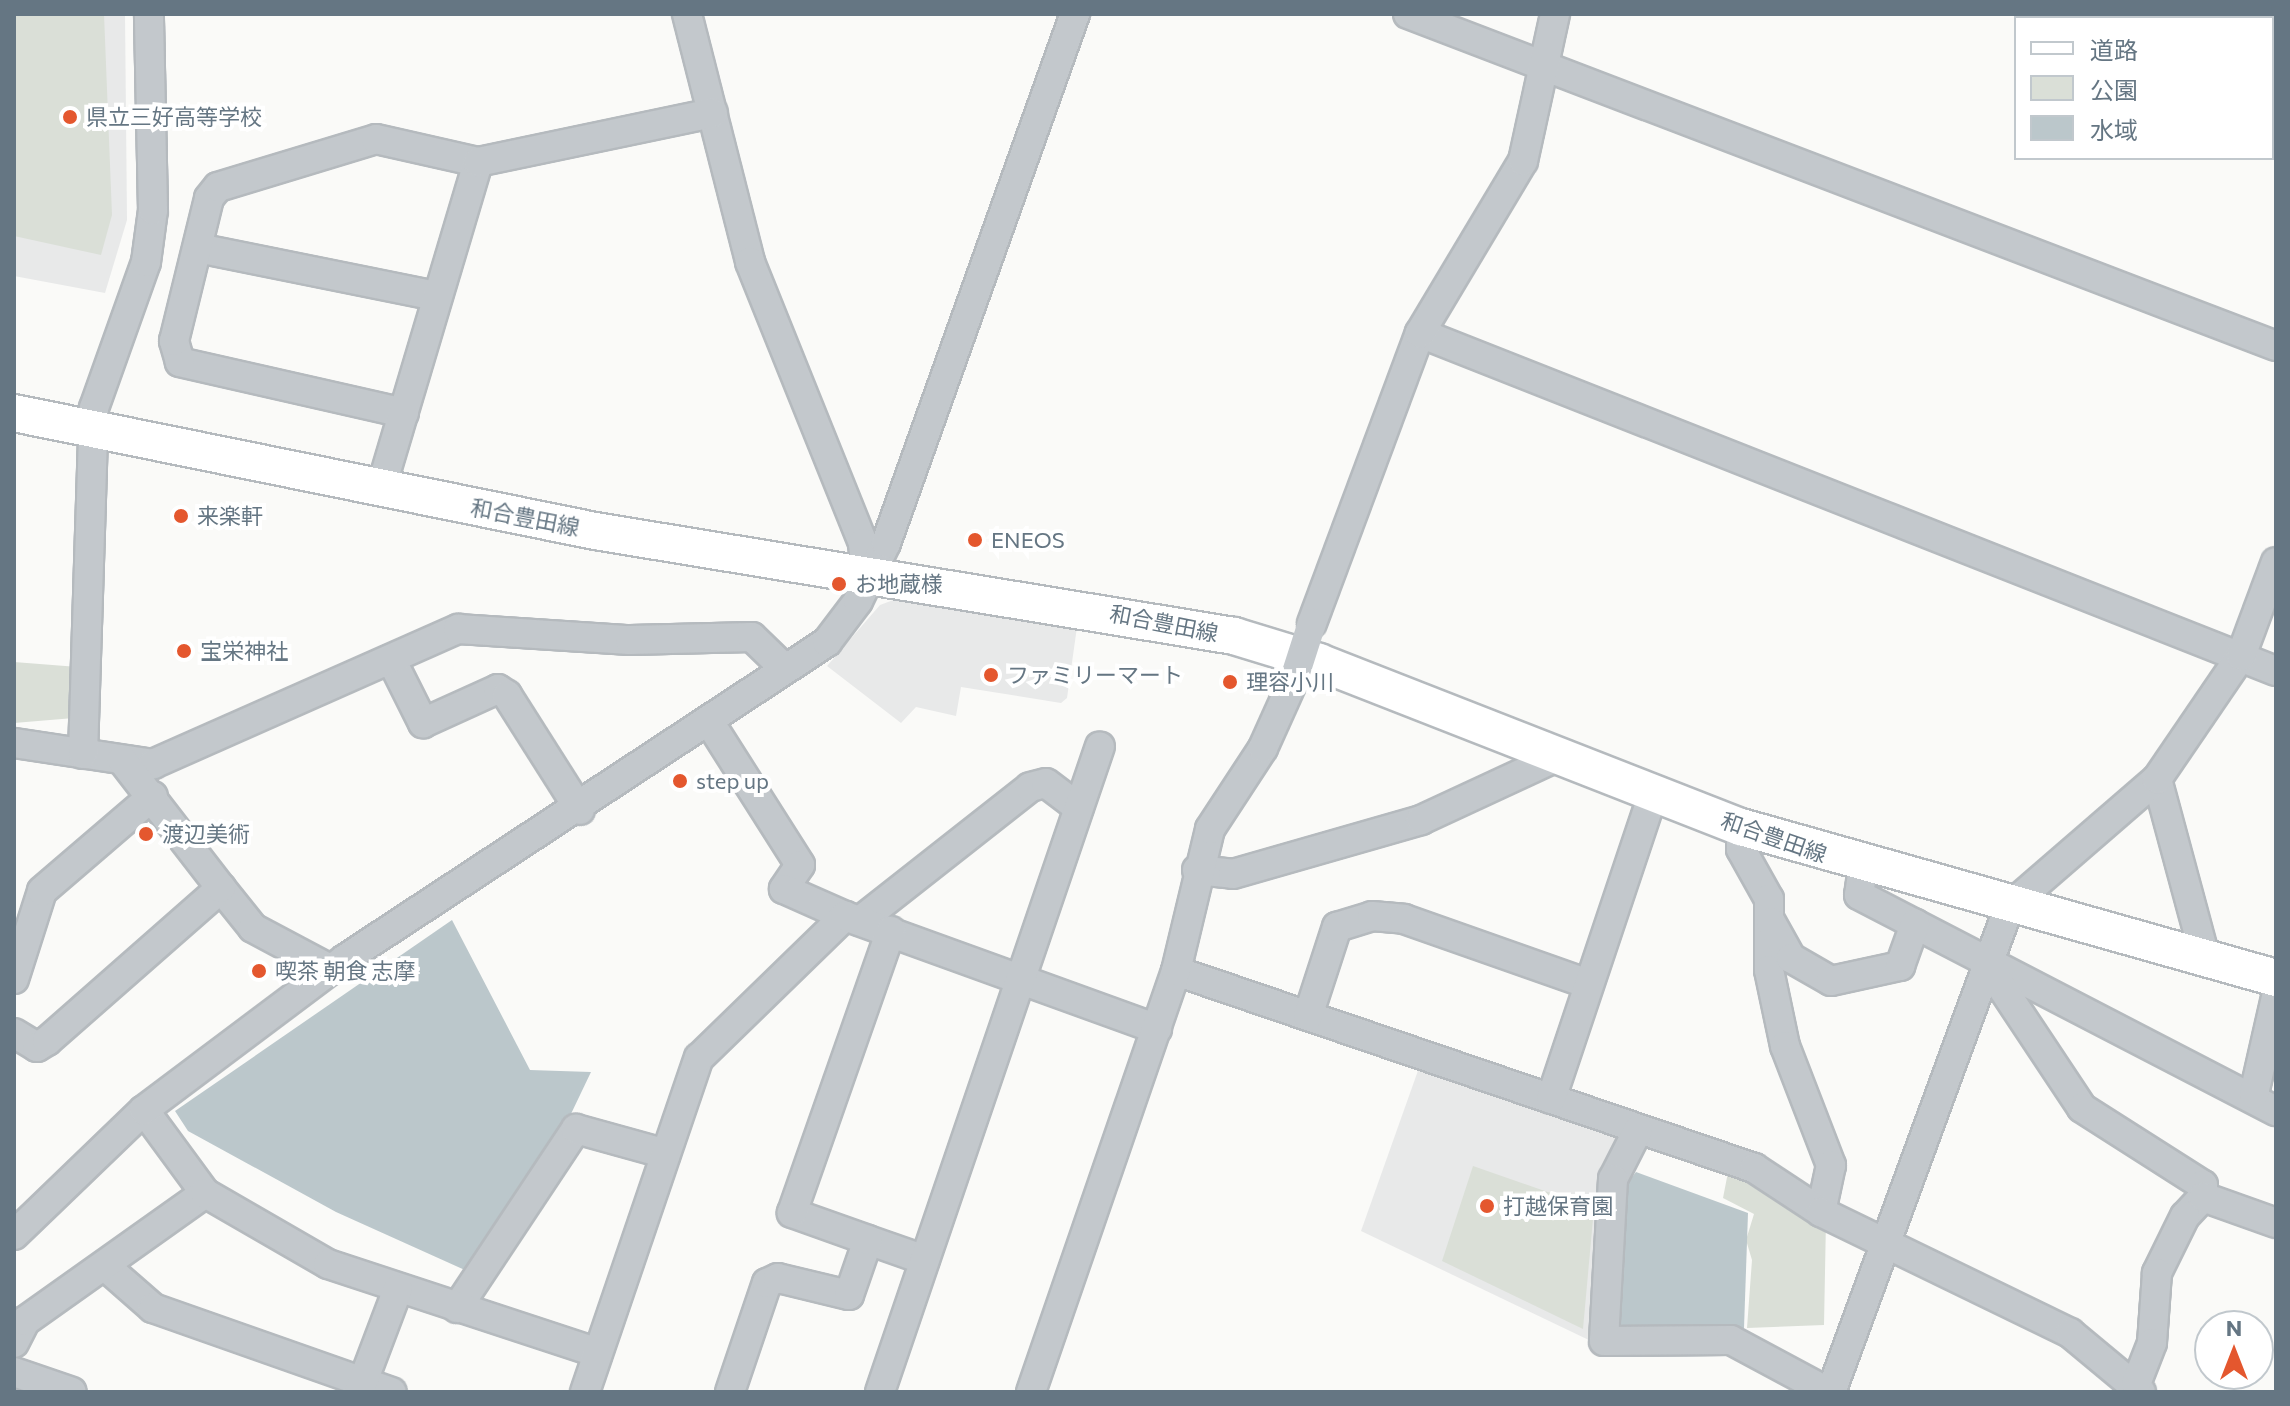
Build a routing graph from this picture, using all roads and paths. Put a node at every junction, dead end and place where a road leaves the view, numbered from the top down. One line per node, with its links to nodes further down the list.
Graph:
1 (149, 14): 15 (street)
2 (687, 14): 7 (street)
3 (1075, 14): 18 (street)
4 (1408, 14): 6 (street)
5 (1555, 14): 6 (street)
6 (1538, 66): 11 (street); 12 (street)
7 (713, 113): 8 (street); 18 (street)
8 (478, 162): 9 (street); 10 (street)
9 (198, 248): 10 (street); 14 (street)
10 (437, 296): 14 (street)
11 (1420, 333): 20 (street); 37 (street, bridge)
12 (2276, 346)
13 (14, 413): 15 (main road, 和合豊田線)
14 (404, 413): 16 (street)
15 (99, 433): 16 (main road, 和合豊田線); 27 (street)
16 (381, 488): 18 (main road, 和合豊田線)
17 (2276, 562): 20 (street)
18 (866, 577): 22 (street); 28 (main road, 和合豊田線)
19 (2276, 620): 20 (street)
20 (2241, 656): 23 (street); 30 (street)
21 (391, 659): 22 (street); 29 (street); 34 (street)
22 (784, 668): 24 (street)
23 (2276, 671)
24 (710, 723): 34 (street); 40 (street)
25 (14, 743): 27 (street)
26 (1100, 746): 33 (street)
27 (83, 754): 29 (street)
28 (1559, 756): 31 (main road, 和合豊田線); 37 (street)
29 (122, 760): 32 (street)
30 (2157, 779): 39 (street); 44 (street)
31 (1653, 794): 35 (main road, 和合豊田線); 51 (street)
32 (153, 796): 38 (street); 50 (street)
33 (1079, 808): 40 (street); 48 (street)
34 (580, 810): 46 (street)
35 (1741, 827): 36 (main road, 和合豊田線); 41 (street)
36 (1863, 867): 39 (main road, 和合豊田線); 42 (street)
37 (1197, 870): 47 (street)
38 (221, 888): 46 (street); 55 (street)
39 (2009, 907): 44 (main road, 和合豊田線); 45 (street)
40 (852, 918): 43 (street); 60 (street)
41 (1770, 921): 42 (street); 63 (street)
42 (1915, 924): 45 (street)
43 (891, 931): 48 (street); 66 (street)
44 (2206, 960): 49 (main road, 和合豊田線)
45 (1992, 967): 57 (street); 62 (street); 67 (street)
46 (332, 970): 58 (street)
47 (1176, 971): 53 (street); 54 (street)
48 (1023, 976): 54 (street); 68 (street)
49 (2276, 978)
50 (14, 979)
51 (1589, 984): 53 (street); 56 (street)
52 (2276, 997): 57 (street)
53 (1308, 1016): 56 (street)
54 (1157, 1029): 82 (street)
55 (14, 1033)
56 (1551, 1099): 59 (street)
57 (2265, 1102)
58 (144, 1110): 61 (street); 65 (street)
59 (1638, 1130): 63 (street); 83 (street)
60 (666, 1154): 71 (street); 73 (street)
61 (205, 1193): 69 (street); 70 (street)
62 (2203, 1197): 64 (street); 76 (street)
63 (1821, 1212): 67 (street)
64 (2276, 1223)
65 (14, 1235)
66 (868, 1240): 68 (street); 80 (street)
67 (1888, 1246): 76 (street); 83 (street)
68 (925, 1260): 81 (street)
69 (105, 1266): 72 (street); 75 (street)
70 (398, 1289): 71 (street); 75 (street)
71 (457, 1308): 73 (street)
72 (14, 1343)
73 (598, 1353): 79 (street)
74 (14, 1372): 77 (street)
75 (361, 1387): 78 (street)
76 (2139, 1388)
77 (72, 1392)
78 (392, 1392)
79 (585, 1392)
80 (730, 1392)
81 (880, 1392)
82 (1031, 1392)
83 (1829, 1392)

